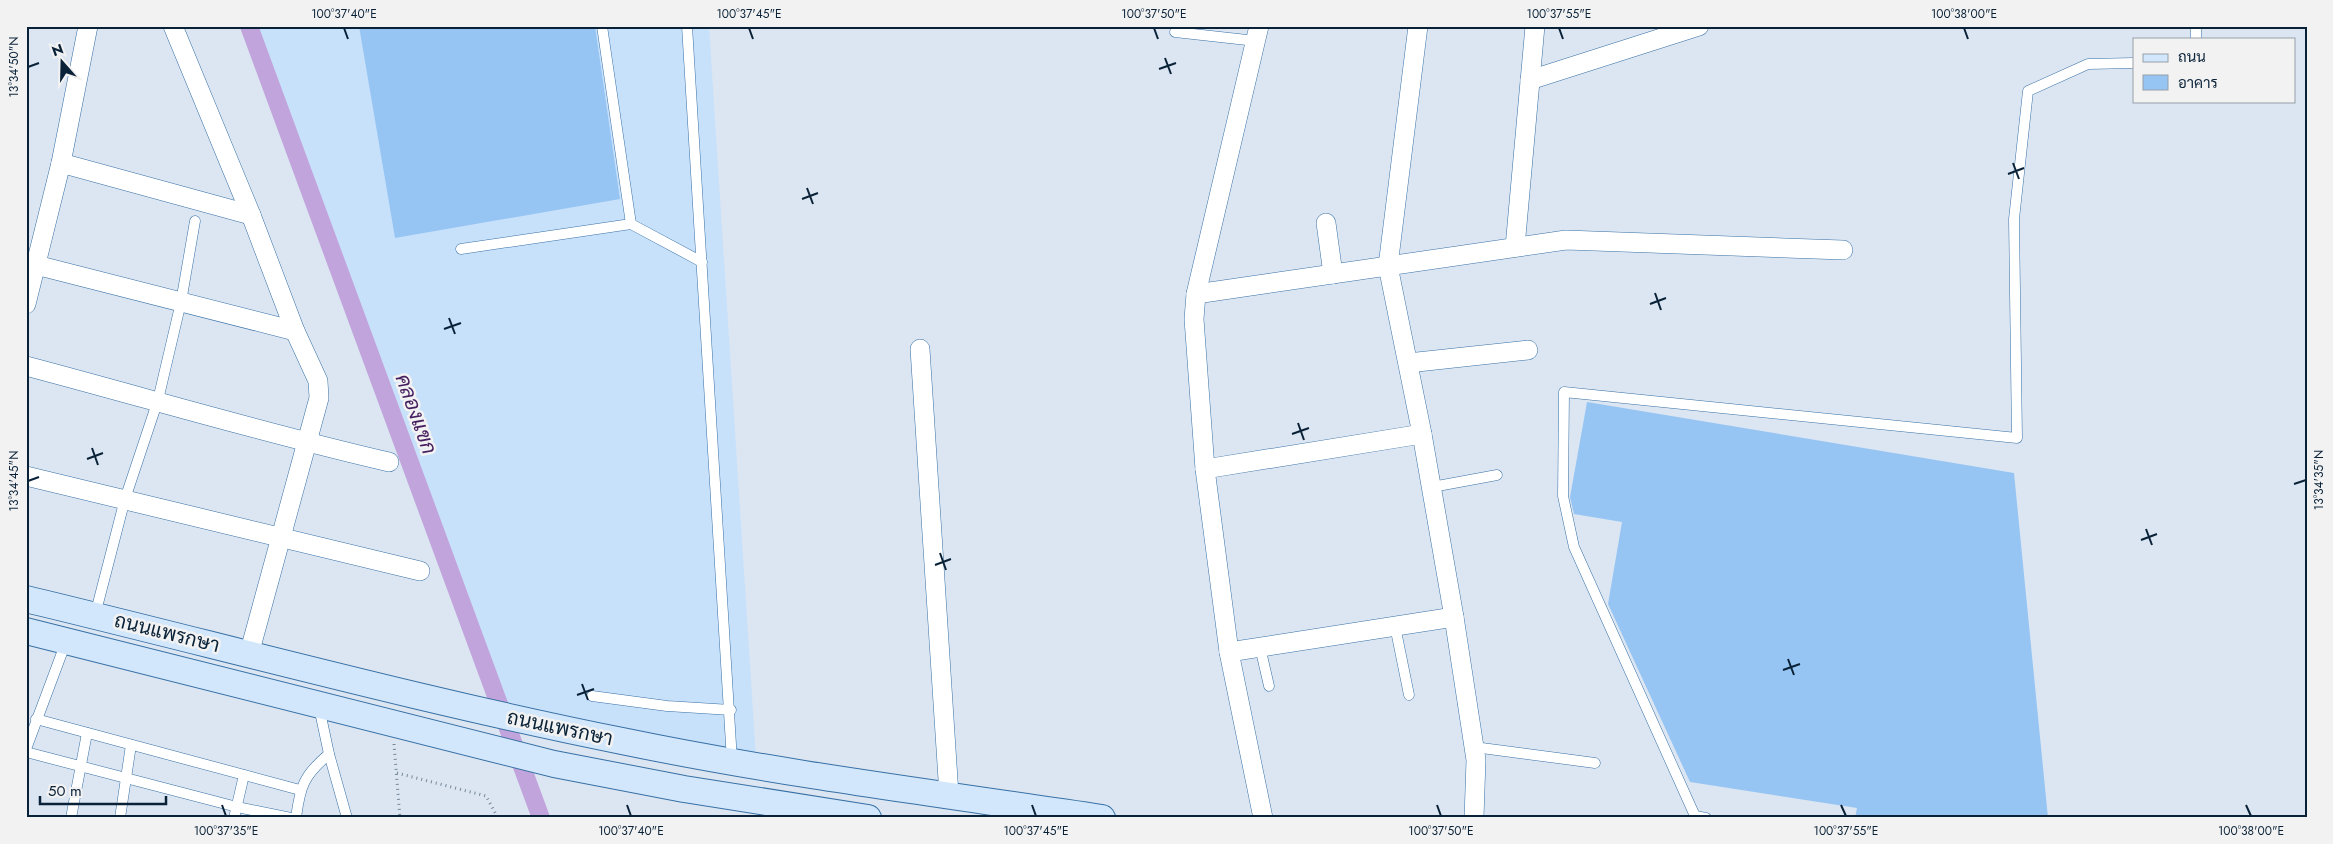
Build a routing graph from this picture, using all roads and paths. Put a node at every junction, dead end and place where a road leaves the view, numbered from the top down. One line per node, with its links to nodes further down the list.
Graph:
1 (88, 26): 12 (street)
2 (173, 26): 13 (street)
3 (602, 26): 16 (lane)
4 (687, 26): 20 (lane)
5 (1418, 26): 22 (street)
6 (1534, 26): 11 (street)
7 (1699, 26): 11 (street)
8 (1175, 32): 9 (lane)
9 (1257, 33): 24 (street)
10 (2133, 63): 84 (lane)
11 (1530, 80): 17 (street)
12 (61, 163): 13 (street); 21 (street)
13 (251, 216): 27 (street)
14 (195, 221): 25 (lane)
15 (1326, 223): 23 (street)
16 (632, 224): 18 (lane); 20 (lane)
17 (1515, 247): 19 (street); 22 (street)
18 (461, 249)
19 (1843, 250)
20 (702, 262): 56 (lane)
21 (36, 265): 25 (street); 26 (street)
22 (1388, 266): 23 (street); 30 (street)
23 (1333, 274): 24 (street)
24 (1196, 294): 36 (street)
25 (181, 302): 27 (street); 32 (lane)
26 (26, 304)
27 (295, 331): 34 (street)
28 (920, 349): 71 (street)
29 (1528, 350): 30 (street)
30 (1408, 363): 33 (street)
31 (26, 366): 32 (street)
32 (158, 400): 34 (street); 40 (lane)
33 (1422, 434): 36 (street); 39 (street)
34 (306, 443): 35 (street); 41 (street)
35 (390, 462)
36 (1205, 469): 50 (street)
37 (1498, 475): 39 (lane)
38 (26, 476): 40 (street)
39 (1432, 487): 45 (street)
40 (125, 499): 41 (street); 44 (lane)
41 (280, 538): 42 (street); 51 (street)
42 (420, 571)
43 (26, 599): 44 (main road, ถนนแพรกษา)
44 (95, 616): 51 (main road, ถนนแพรกษา)
45 (1454, 617): 46 (street); 61 (street)
46 (1395, 626): 49 (street); 54 (lane)
47 (26, 632): 48 (main road, ถนนแพรกษา)
48 (67, 642): 55 (main road, ถนนแพรกษา); 57 (lane)
49 (1260, 647): 50 (street); 52 (lane)
50 (1229, 652): 82 (street)
51 (249, 654): 64 (main road, ถนนแพรกษา)
52 (1270, 686)
53 (592, 696): 56 (lane)
54 (1409, 696)
55 (318, 704): 58 (main road, ถนนแพรกษา); 63 (lane)
56 (730, 710): 64 (lane)
57 (36, 719): 59 (lane); 62 (lane)
58 (392, 723): 67 (path); 80 (main road, ถนนแพรกษา)
59 (87, 733): 60 (lane); 66 (lane)
60 (131, 745): 68 (lane); 69 (lane)
61 (1474, 747): 65 (lane); 83 (street)
62 (26, 750): 66 (lane)
63 (329, 754): 70 (lane); 77 (lane)
64 (732, 762): 71 (main road, ถนนแพรกษา)
65 (1594, 763)
66 (79, 766): 69 (lane); 73 (lane)
67 (396, 773): 78 (path); 79 (path)
68 (244, 775): 70 (lane); 72 (lane)
69 (125, 778): 72 (lane); 74 (lane)
70 (300, 790): 76 (lane)
71 (949, 795): 81 (main road, ถนนแพรกษา)
72 (235, 812): 75 (lane)
73 (71, 818)
74 (120, 818)
75 (291, 818)
76 (296, 818)
77 (347, 818)
78 (400, 818)
79 (498, 818)
80 (868, 818)
81 (1102, 818)
82 (1263, 818)
83 (1474, 818)
84 (1706, 818)

